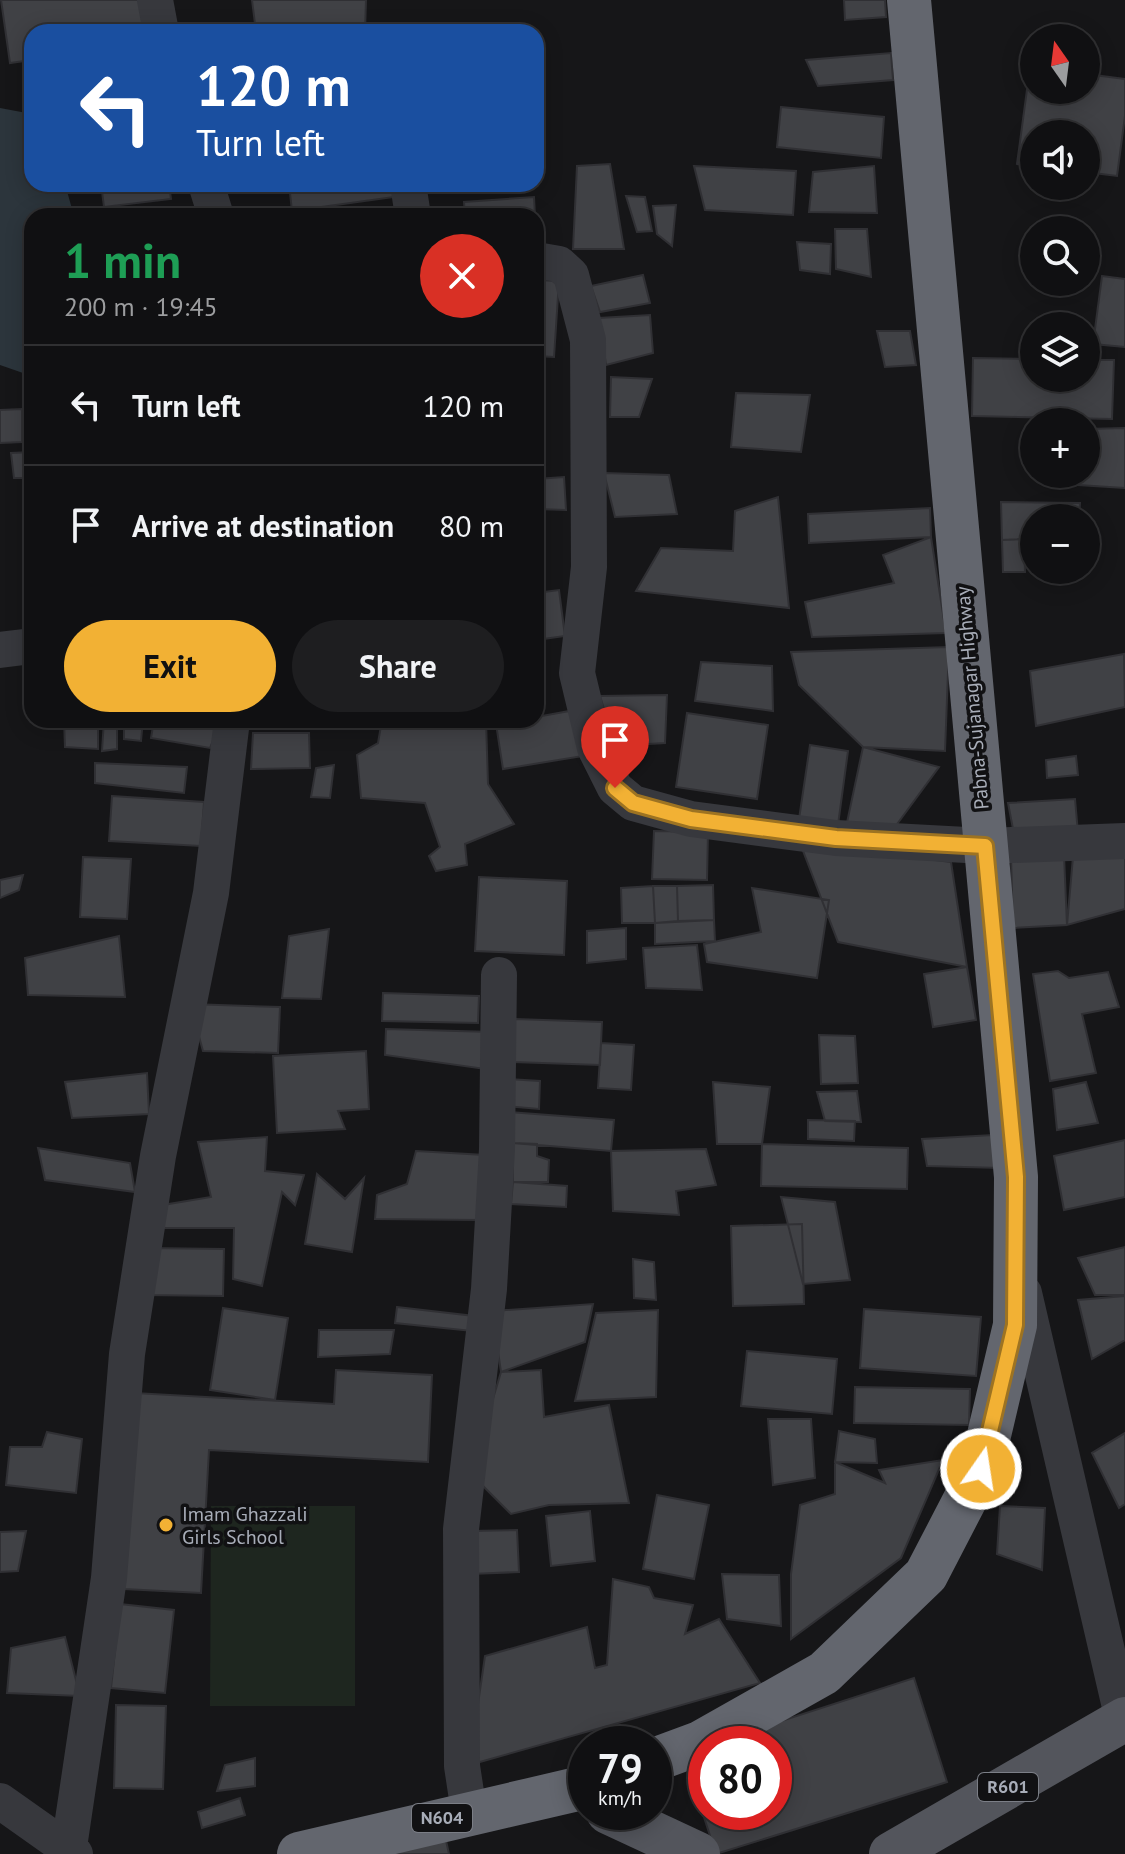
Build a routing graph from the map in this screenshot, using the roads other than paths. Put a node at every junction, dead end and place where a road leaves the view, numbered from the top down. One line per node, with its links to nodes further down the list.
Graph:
1 (155, 0): 3 (street)
2 (909, 0): 9 (highway, Pabna-Sujanagar Highway)
3 (160, 24)
4 (544, 261): 9 (street)
5 (24, 647): 6 (street)
6 (0, 650)
7 (231, 728): 18 (street)
8 (1125, 841): 9 (street)
9 (985, 846): 11 (highway, Pabna-Sujanagar Highway)
10 (499, 975): 16 (street)
11 (1015, 1253): 12 (street); 13 (highway, Pabna-Sujanagar Highway)
12 (1124, 1720): 21 (main road, R601)
13 (672, 1753)
14 (568, 1796): 16 (highway, N604)
15 (0, 1801): 18 (street)
16 (469, 1812): 19 (highway, N604)
17 (647, 1830): 20 (main road)
18 (72, 1850)
19 (299, 1854)
20 (698, 1854)
21 (891, 1854)

